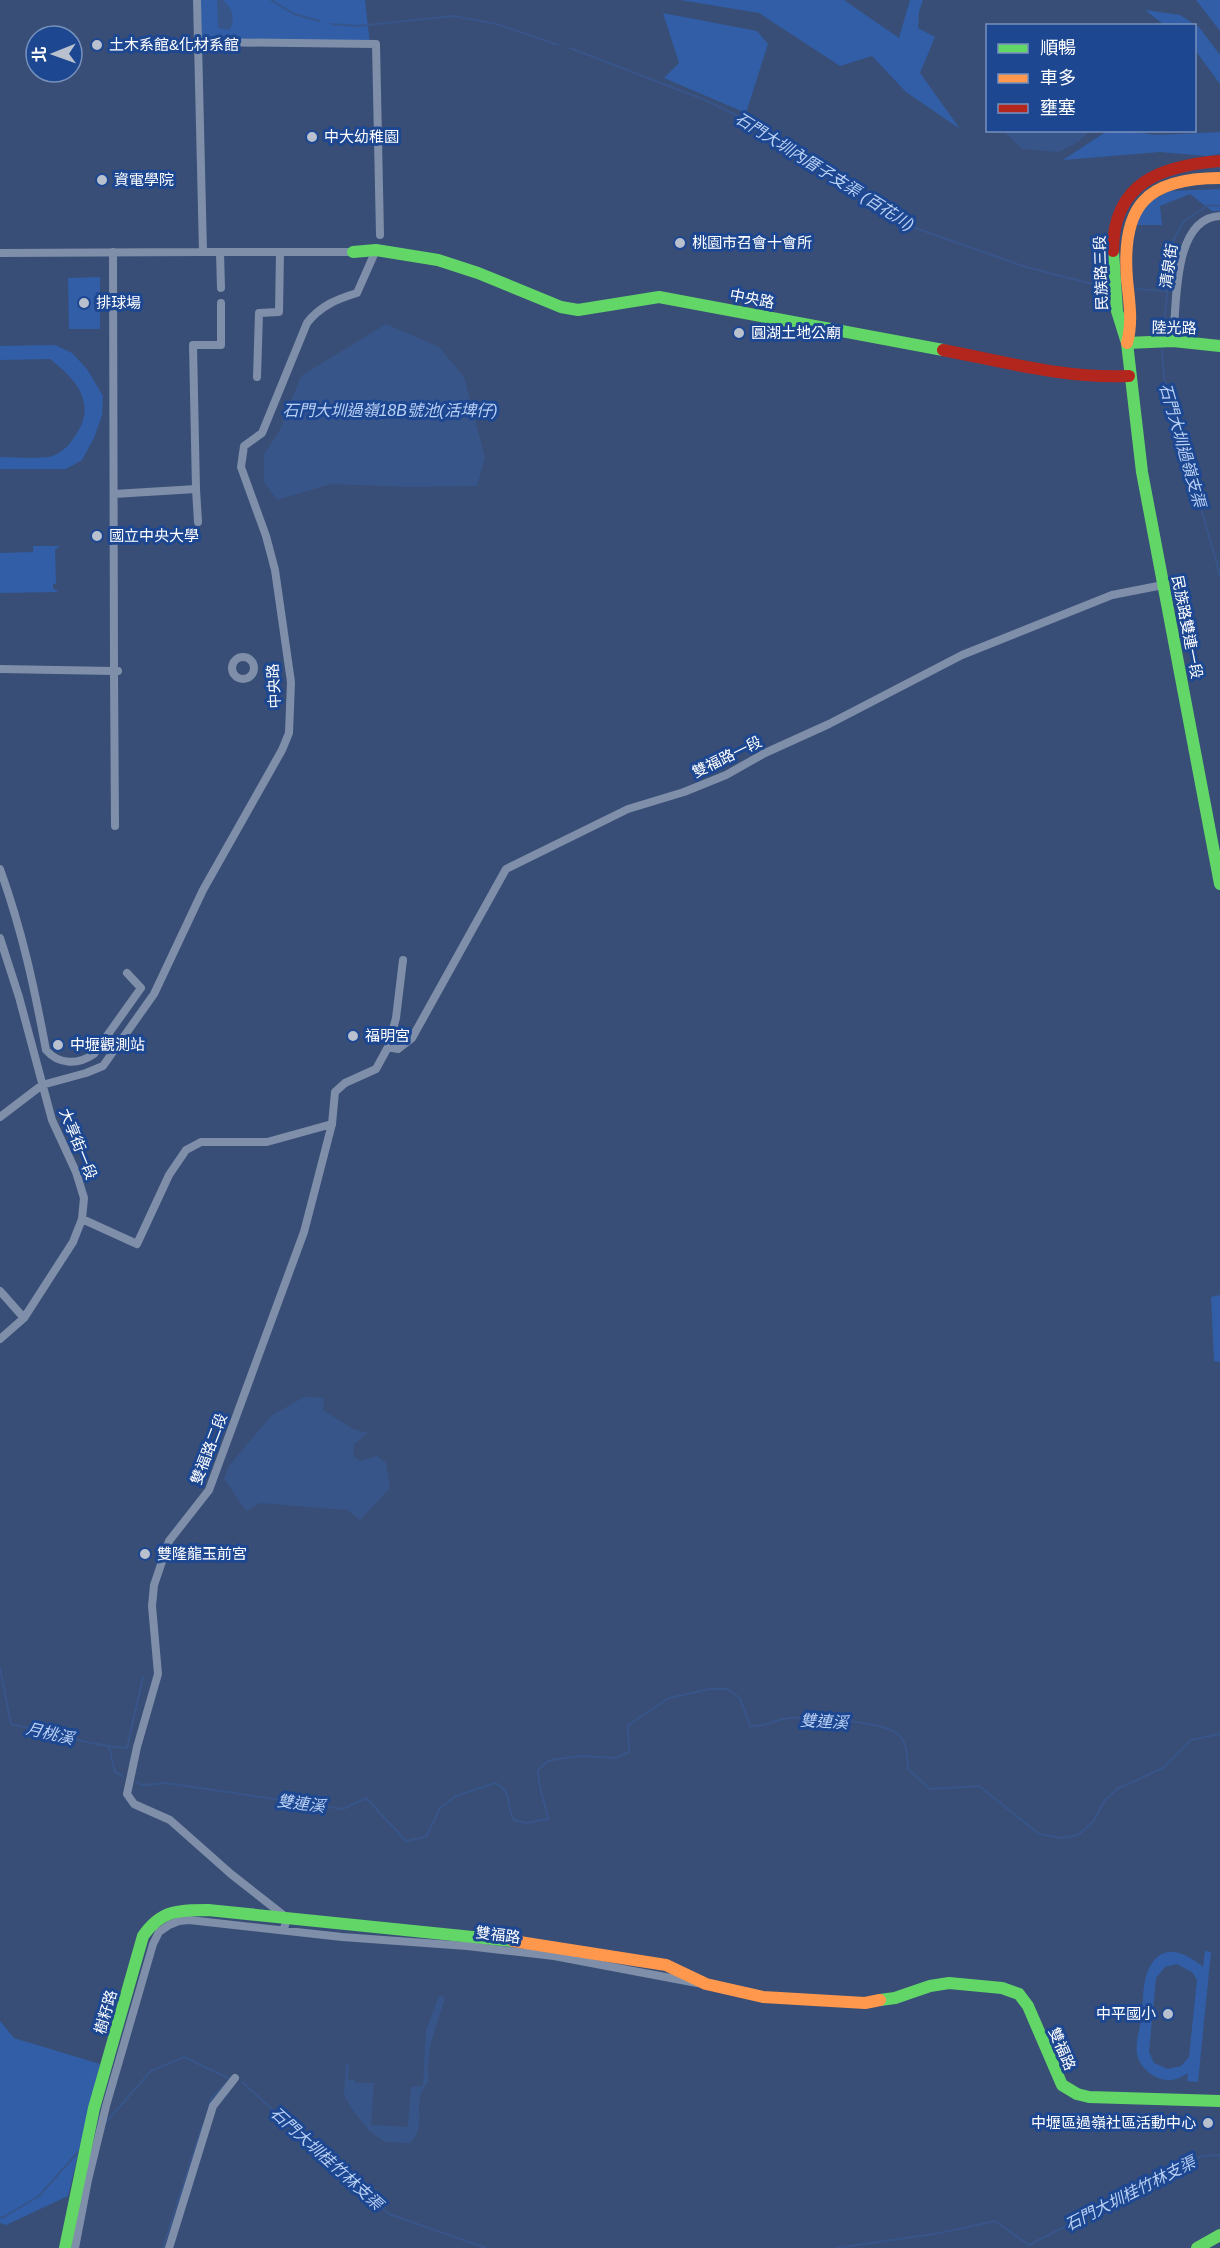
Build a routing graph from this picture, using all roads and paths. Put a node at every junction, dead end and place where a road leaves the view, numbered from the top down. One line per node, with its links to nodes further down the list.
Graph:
1 (197, 0): 2 (street)
2 (199, 42): 6 (street); 9 (street)
3 (1220, 161): 17 (street, 民族路三段)
4 (1220, 178): 17 (street, 民族路三段)
5 (1220, 216): 16 (street, 清泉街)
6 (380, 235)
7 (376, 250): 12 (street, 中央路); 19 (street, 中央路); 34 (street, 中央路)
8 (113, 252): 9 (street); 13 (street); 22 (street)
9 (203, 252): 10 (street)
10 (220, 252): 11 (street); 14 (street)
11 (280, 252): 12 (street); 20 (street)
12 (352, 252)
13 (0, 253)
14 (221, 288)
15 (221, 303): 21 (street)
16 (1173, 341): 17 (street, 陸光路); 18 (street, 陸光路)
17 (1127, 343): 19 (street, 民族路三段)
18 (1220, 346)
19 (1130, 376): 24 (street, 民族路雙連一段)
20 (257, 377)
21 (196, 489): 22 (street); 23 (street)
22 (114, 494): 26 (street)
23 (198, 522)
24 (1163, 585): 29 (street, 民族路雙連一段); 33 (street, 雙福路一段)
25 (0, 669): 26 (street)
26 (116, 671): 27 (street)
27 (115, 826)
28 (0, 869): 32 (street)
29 (1220, 884)
30 (0, 938): 34 (street, 大享街一段)
31 (403, 960): 33 (street, 雙福路二段)
32 (127, 973)
33 (388, 1047): 36 (street, 雙福路二段)
34 (42, 1084): 35 (street); 37 (street, 大享街一段)
35 (0, 1117)
36 (332, 1124): 37 (street); 41 (street, 雙福路二段)
37 (82, 1219): 39 (street, 大享街一段)
38 (0, 1291): 39 (street)
39 (24, 1318): 40 (street, 大享街一段)
40 (0, 1339)
41 (285, 1923): 43 (street, 雙福路); 45 (street, 樹籽路); 46 (street, 樹籽路)
42 (234, 2078): 47 (street)
43 (1220, 2101)
44 (1220, 2235): 48 (street)
45 (65, 2248)
46 (75, 2248)
47 (169, 2248)
48 (1197, 2248)

